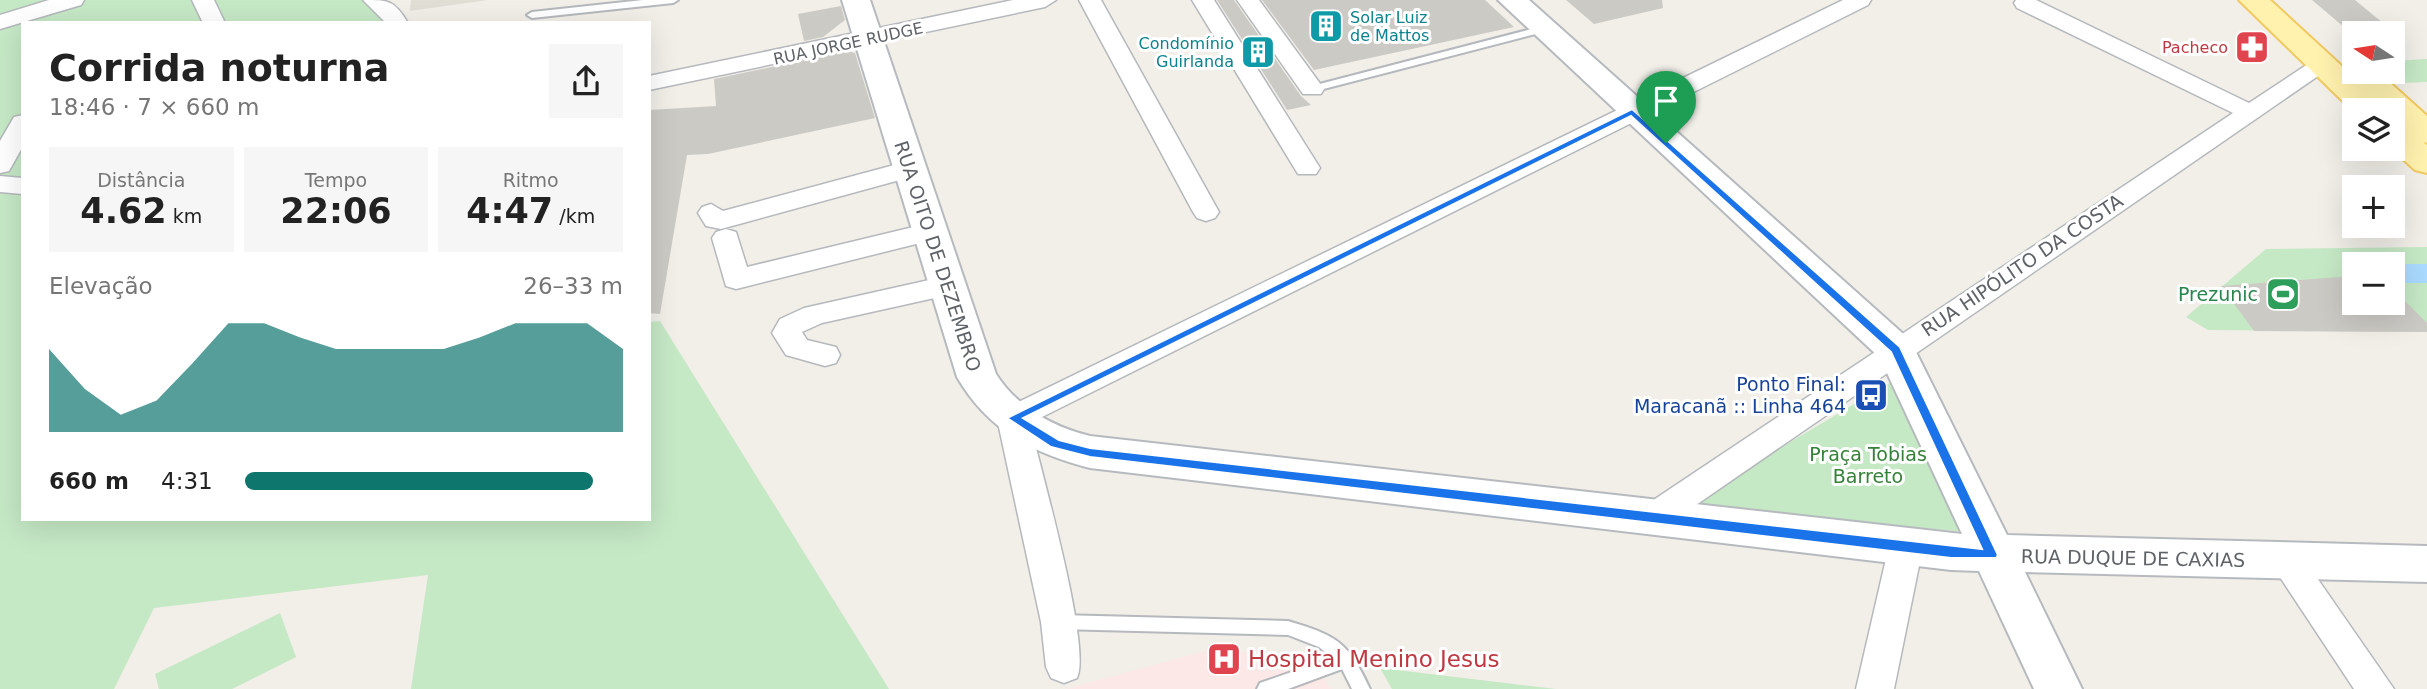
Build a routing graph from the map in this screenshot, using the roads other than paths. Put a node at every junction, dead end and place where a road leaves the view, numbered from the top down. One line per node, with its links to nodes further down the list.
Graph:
1 (73, 0): 18 (street)
2 (203, 0): 16 (street)
3 (374, 0): 17 (street)
4 (673, 0): 15 (lane)
5 (856, 0): 20 (street, RUA OITO DE DEZEMBRO)
6 (1045, 0): 20 (street, RUA JORGE RUDGE)
7 (1090, 0): 39 (street)
8 (1203, 0): 34 (street)
9 (1248, 0): 25 (street)
10 (1512, 0): 19 (street)
11 (1860, 0): 27 (street)
12 (2253, 0): 22 (main road)
13 (2280, 0): 21 (main road)
14 (2025, 3): 28 (street)
15 (532, 15)
16 (213, 21)
17 (396, 21)
18 (0, 22)
19 (1543, 29): 25 (lane); 27 (street)
20 (868, 39): 23 (street, RUA JORGE RUDGE); 35 (street, RUA OITO DE DEZEMBRO)
21 (2342, 55)
22 (2322, 65): 26 (main road); 28 (street, RUA HIPÓLITO DA COSTA)
23 (651, 83)
24 (2373, 84): 30 (main road)
25 (1312, 89)
26 (2357, 98)
27 (1632, 112): 43 (street); 45 (street)
28 (2250, 113): 43 (street, RUA HIPÓLITO DA COSTA)
29 (21, 126): 33 (street)
30 (2427, 132)
31 (2405, 143): 32 (main road)
32 (2427, 163)
33 (0, 165)
34 (1307, 168)
35 (909, 169): 38 (street); 40 (street, RUA OITO DE DEZEMBRO)
36 (0, 184): 37 (street)
37 (21, 186)
38 (711, 212)
39 (1206, 212)
40 (930, 232): 41 (street); 42 (street, RUA OITO DE DEZEMBRO)
41 (726, 238)
42 (947, 286): 44 (street); 45 (street, RUA OITO DE DEZEMBRO)
43 (1896, 350): 46 (street, RUA HIPÓLITO DA COSTA); 48 (street)
44 (825, 355)
45 (1013, 418): 46 (street, RUA DUQUE DE CAXIAS); 51 (street)
46 (1655, 516): 47 (street, RUA DUQUE DE CAXIAS)
47 (1906, 546): 48 (street, RUA DUQUE DE CAXIAS); 56 (street)
48 (1991, 555): 49 (street, RUA DUQUE DE CAXIAS); 57 (street)
49 (2287, 562): 50 (street, RUA DUQUE DE CAXIAS); 58 (street)
50 (2427, 564)
51 (1059, 622): 52 (lane); 53 (street)
52 (1348, 660): 54 (lane); 55 (lane)
53 (1064, 667)
54 (1266, 689)
55 (1360, 689)
56 (1875, 689)
57 (2058, 689)
58 (2375, 689)

